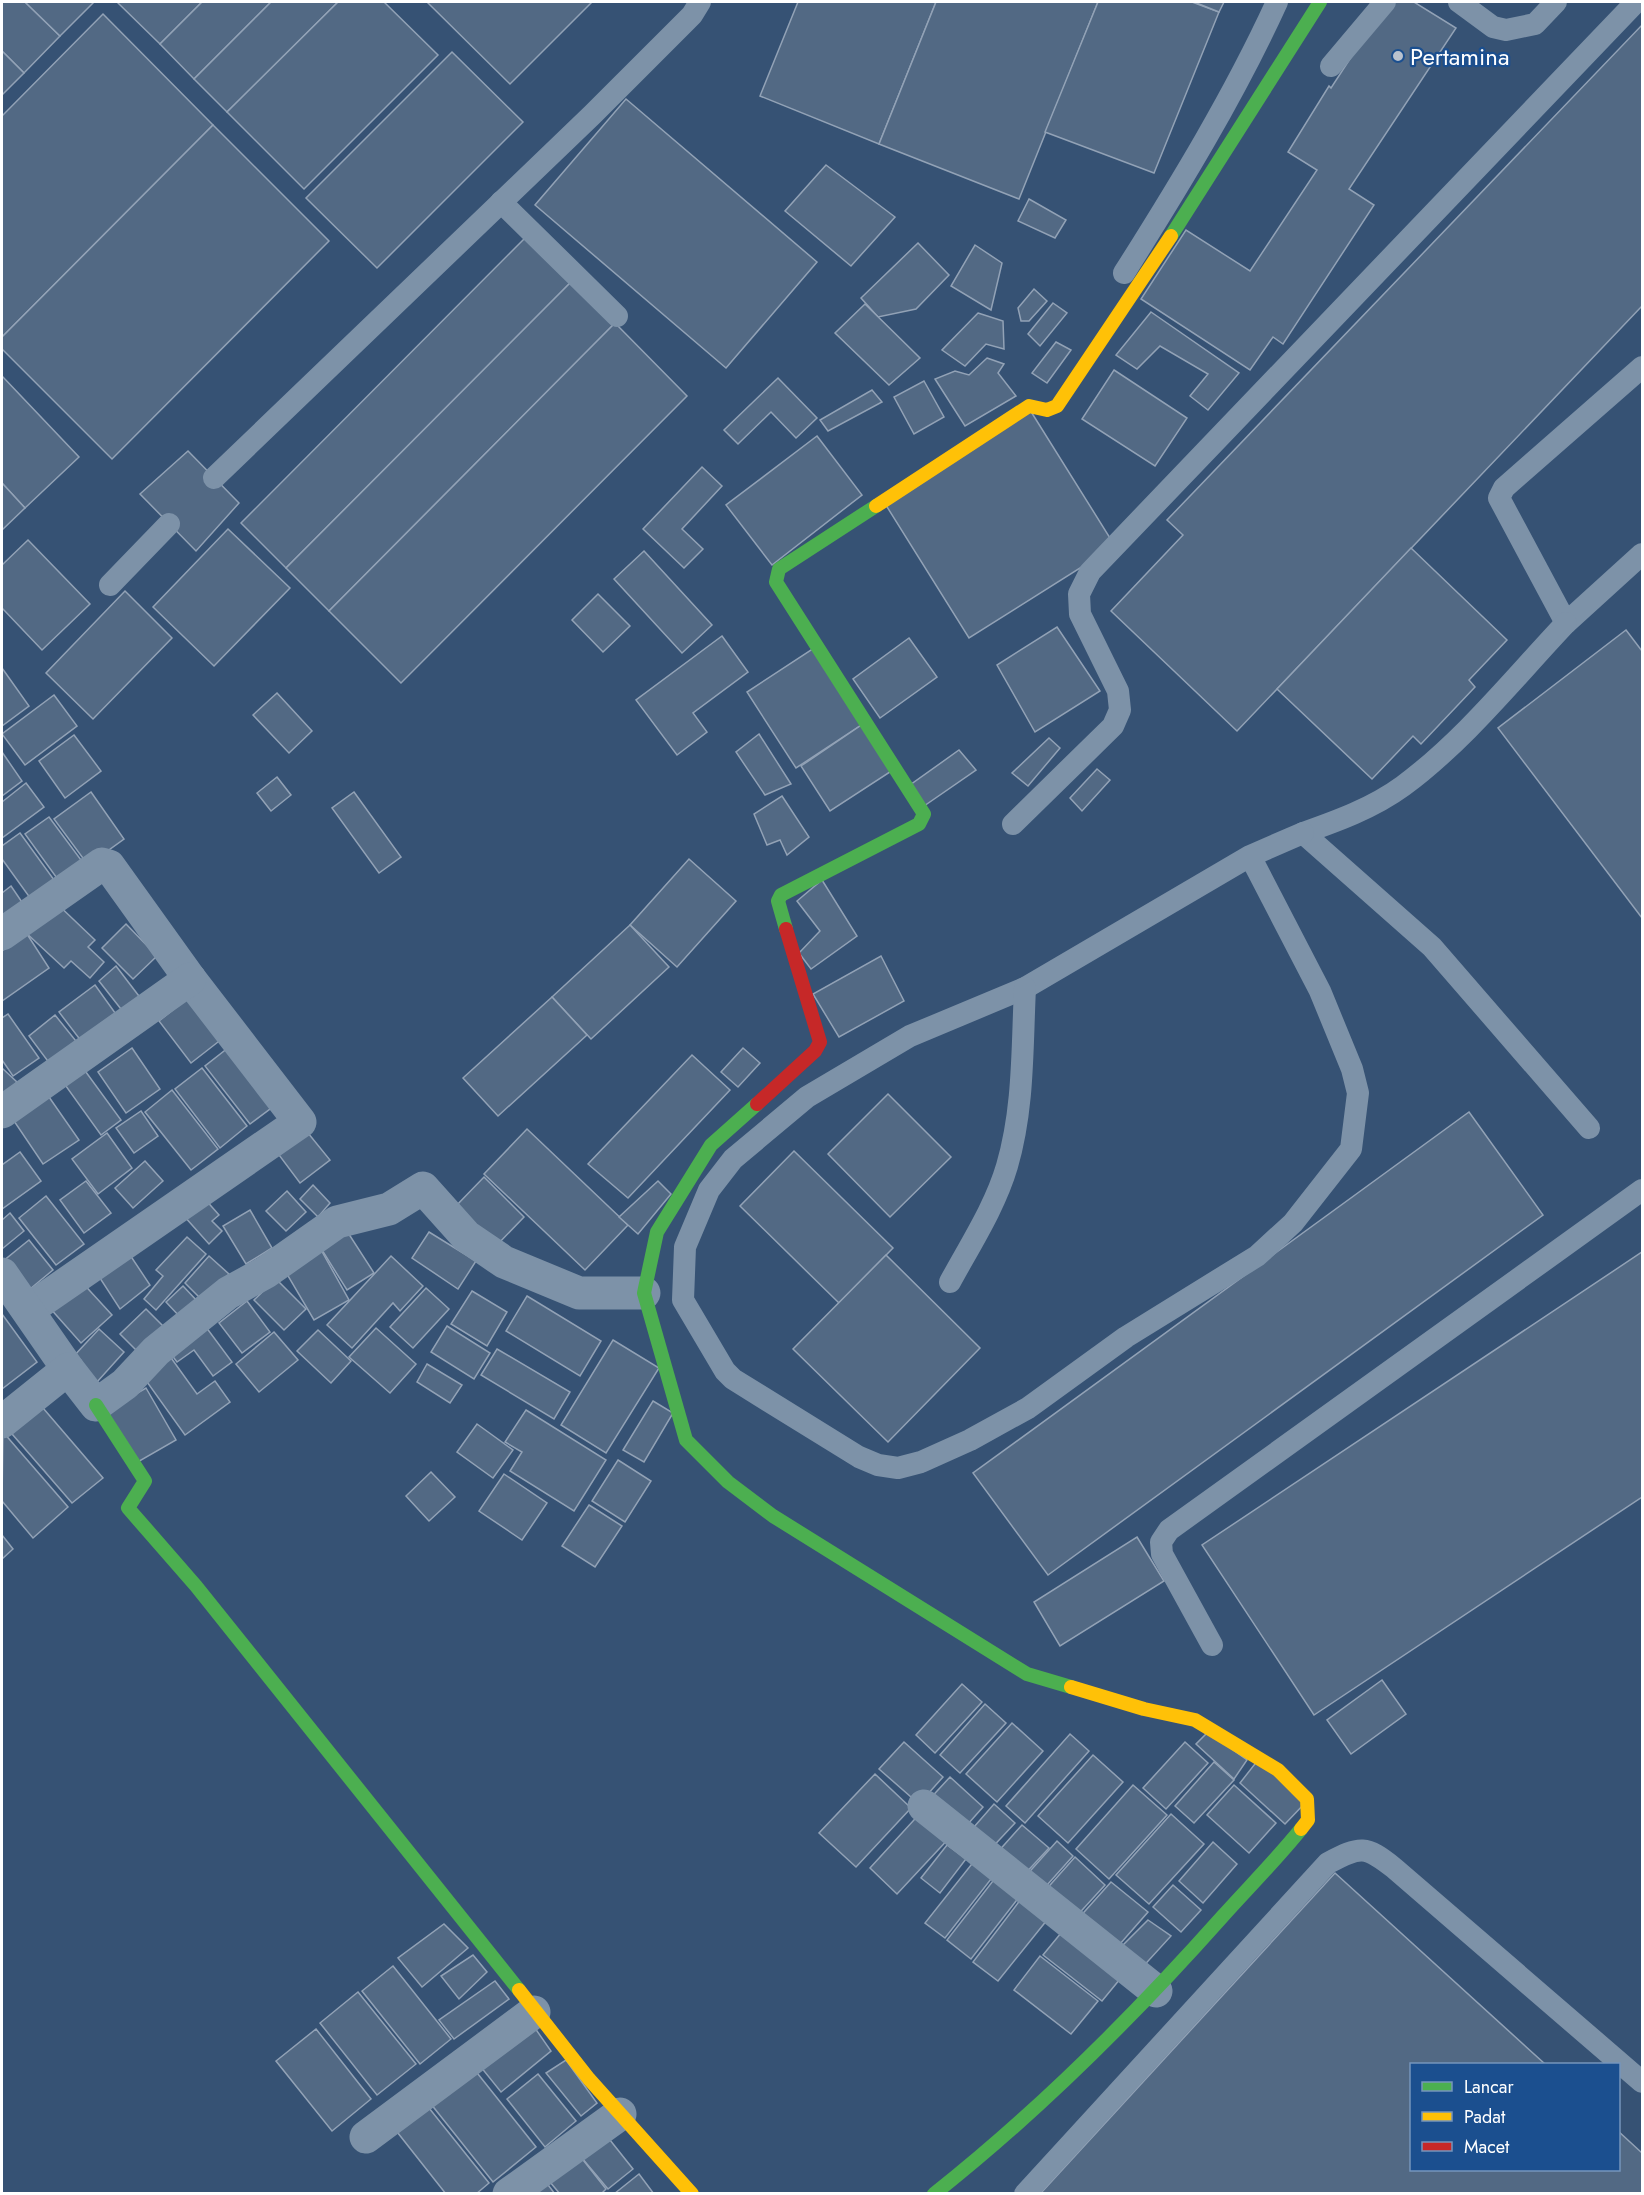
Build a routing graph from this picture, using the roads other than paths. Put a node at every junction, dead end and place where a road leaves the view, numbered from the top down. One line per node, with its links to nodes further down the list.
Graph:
1 (700, 2): 9 (lane)
2 (1277, 2): 10 (lane)
3 (1320, 2): 29 (street)
4 (1385, 2): 8 (lane)
5 (1459, 2): 6 (lane)
6 (1556, 2)
7 (1636, 2): 18 (lane)
8 (1331, 66)
9 (501, 202): 11 (lane); 13 (lane)
10 (1124, 273)
11 (617, 316)
12 (1642, 367): 17 (lane)
13 (214, 478)
14 (169, 524): 16 (lane)
15 (1642, 554): 17 (lane)
16 (110, 585)
17 (1566, 623): 19 (lane)
18 (1013, 824)
19 (1303, 833): 20 (lane); 25 (lane)
20 (1250, 856): 23 (lane); 23 (lane)
21 (2, 934): 22 (street)
22 (190, 979): 24 (street); 30 (street)
23 (1025, 988): 28 (lane)
24 (2, 1112)
25 (1589, 1128)
26 (1642, 1191): 34 (lane)
27 (2, 1274): 30 (street)
28 (950, 1282)
29 (644, 1293): 32 (street); 36 (street)
30 (28, 1310): 31 (street)
31 (68, 1369): 32 (street); 33 (street)
32 (96, 1405): 37 (street)
33 (2, 1422)
34 (1212, 1645)
35 (924, 1806): 36 (street)
36 (1156, 1991): 45 (street)
37 (534, 2012): 41 (street); 42 (street)
38 (1620, 2063): 40 (lane)
39 (1620, 2063): 46 (lane)
40 (1642, 2082)
41 (620, 2114): 43 (street); 44 (street)
42 (366, 2137)
43 (509, 2193)
44 (692, 2193)
45 (933, 2193)
46 (1025, 2193)

